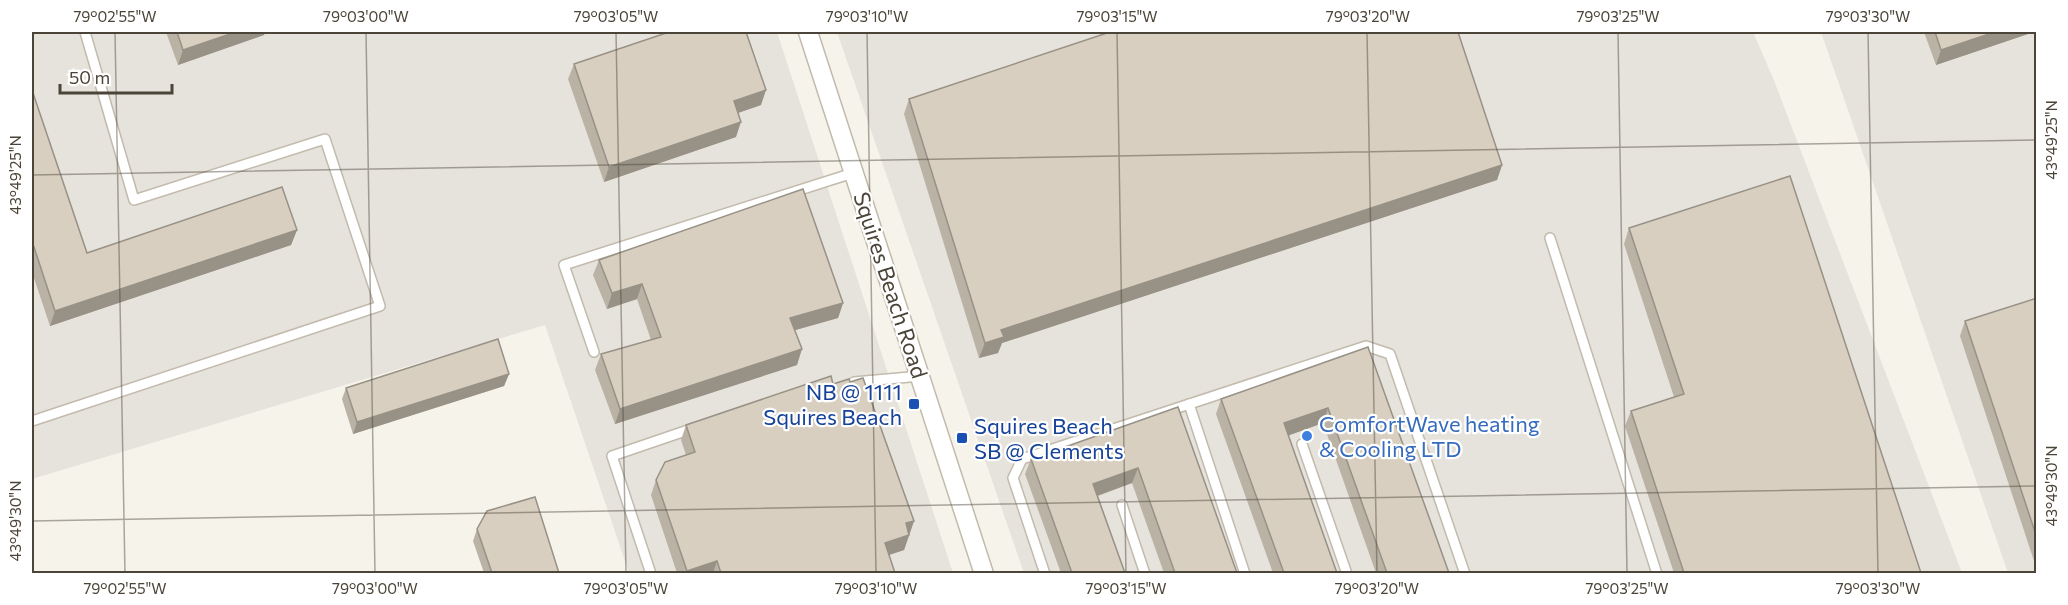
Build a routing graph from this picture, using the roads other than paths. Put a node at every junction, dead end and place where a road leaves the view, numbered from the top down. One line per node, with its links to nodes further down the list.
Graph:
1 (85, 32): 9 (lane)
2 (808, 32): 3 (street, Squires Beach Road)
3 (853, 173): 5 (lane); 6 (street, Squires Beach Road)
4 (1550, 238): 20 (lane)
5 (594, 352)
6 (921, 376): 7 (lane); 14 (street, Squires Beach Road)
7 (844, 383)
8 (1189, 404): 15 (lane); 17 (lane); 19 (lane)
9 (32, 421)
10 (701, 426): 13 (lane)
11 (1302, 444): 18 (lane)
12 (1122, 505): 16 (lane)
13 (651, 573)
14 (984, 573)
15 (1045, 573)
16 (1145, 573)
17 (1245, 573)
18 (1347, 573)
19 (1465, 573)
20 (1657, 573)

